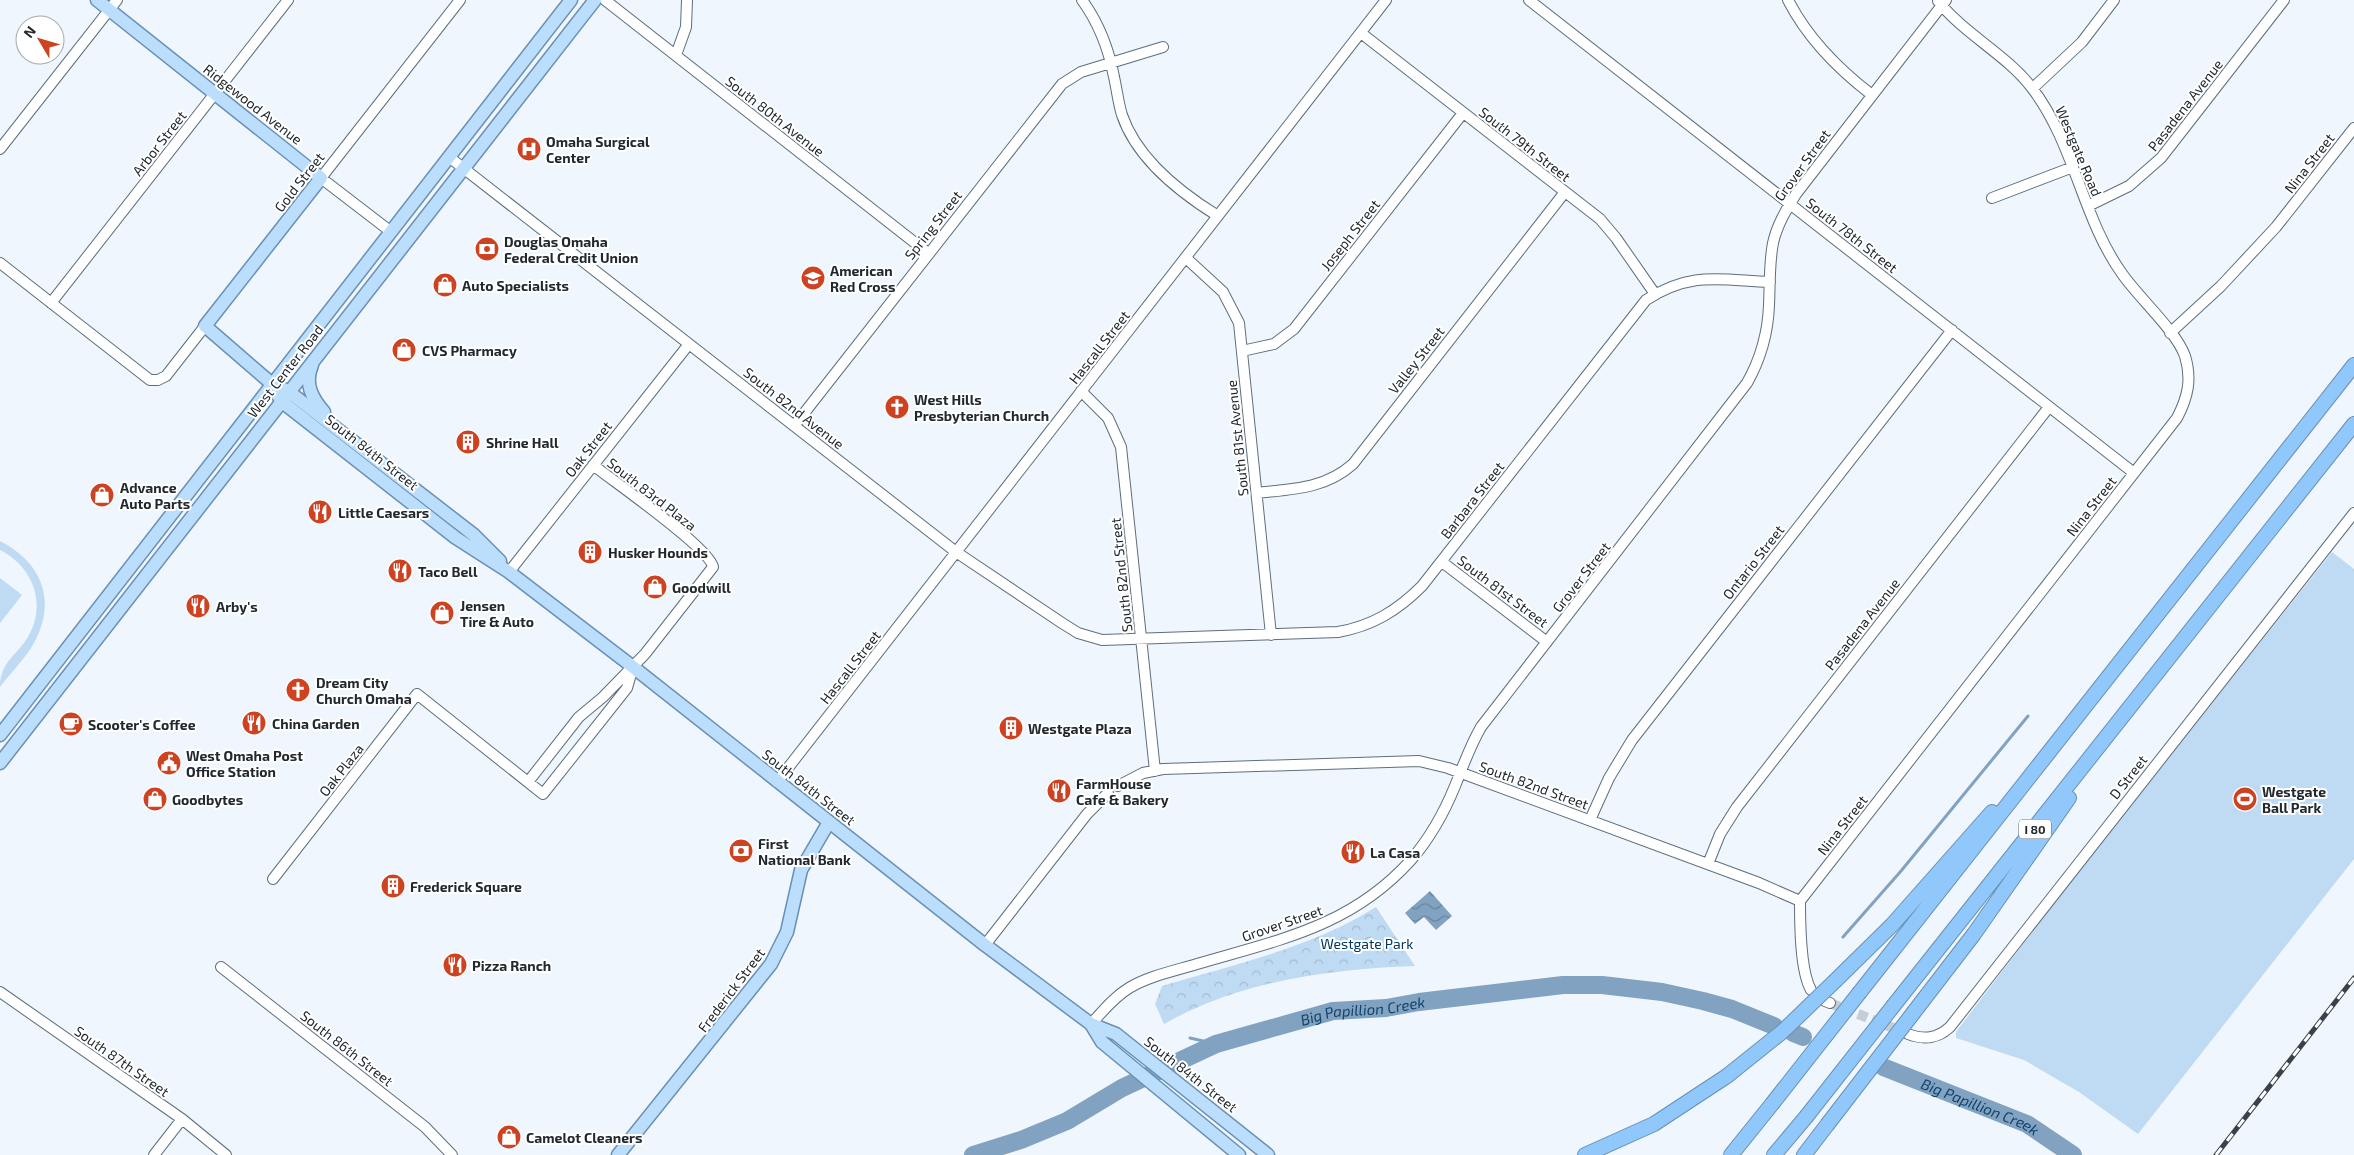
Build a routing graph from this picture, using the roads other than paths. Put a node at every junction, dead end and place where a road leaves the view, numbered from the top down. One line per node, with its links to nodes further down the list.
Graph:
1 (97, 0): 15 (main road, Ridgewood Avenue)
2 (288, 0): 21 (street, Arbor Street)
3 (460, 0): 29 (street, Gold Street)
4 (571, 0): 26 (main road, West Center Road)
5 (595, 0): 28 (main road, West Center Road)
6 (605, 0): 18 (street, South 80th Avenue)
7 (687, 0): 18 (street)
8 (1082, 0): 19 (street)
9 (1386, 0): 16 (street, Hascall Street)
10 (1529, 0): 32 (street, South 78th Street)
11 (1788, 0): 22 (street)
12 (2114, 0): 20 (street)
13 (2284, 0): 33 (street, Pasadena Avenue)
14 (1942, 2): 20 (street, Westgate Road); 22 (street, Grover Street)
15 (113, 5): 21 (main road, Ridgewood Avenue); 25 (street)
16 (1361, 32): 23 (street, South 79th Street); 34 (street, Hascall Street)
17 (1163, 47): 19 (street, Spring Street)
18 (676, 55): 36 (street, South 80th Avenue)
19 (1111, 64): 34 (street); 36 (street, Spring Street)
20 (2032, 88): 27 (street, Westgate Road)
21 (216, 94): 29 (main road, Ridgewood Avenue); 41 (street, Arbor Street)
22 (1872, 95): 32 (street, Grover Street)
23 (1463, 113): 30 (street, South 79th Street); 46 (street, Joseph Street)
24 (2354, 128): 44 (street, Nina Street)
25 (0, 149)
26 (449, 156): 28 (street, South 82nd Avenue); 35 (main road, West Center Road)
27 (2073, 167): 31 (street); 33 (street, Westgate Road)
28 (463, 168): 45 (street, South 82nd Avenue); 47 (main road, West Center Road)
29 (321, 178): 35 (street, Ridgewood Avenue); 42 (main road, Gold Street)
30 (1565, 192): 40 (street, South 79th Street); 58 (street, Valley Street)
31 (1992, 198)
32 (1790, 204): 39 (street, Grover Street); 43 (street, South 78th Street)
33 (2088, 206): 44 (street, Westgate Road)
34 (1218, 216): 37 (street, Hascall Street)
35 (390, 231): 49 (main road, West Center Road)
36 (928, 253): 54 (street, Spring Street)
37 (1186, 258): 46 (street, South 81st Avenue); 50 (street, Hascall Street)
38 (0, 263): 41 (street)
39 (1770, 282): 40 (street, Barbara Street); 65 (street, Grover Street)
40 (1655, 294): 61 (street, Barbara Street)
41 (51, 303): 42 (street, Gold Street)
42 (205, 326): 49 (main road, South 84th Street)
43 (1952, 330): 52 (street, South 78th Street); 77 (street, Ontario Street)
44 (2170, 333): 57 (street, Nina Street)
45 (689, 344): 54 (street, South 82nd Avenue); 56 (street, Oak Street)
46 (1242, 351): 58 (street, South 81st Avenue)
47 (318, 353): 51 (main road, West Center Road); 55 (main road)
48 (2354, 365): 68 (highway, I 80)
49 (272, 384): 51 (main road, South 84th Street); 69 (main road, West Center Road)
50 (1081, 391): 60 (street, Hascall Street); 64 (street, South 82nd Street)
51 (285, 396): 55 (main road, South 84th Street); 62 (main road, South 84th Street); 70 (main road, West Center Road)
52 (2049, 407): 57 (street, South 78th Street); 79 (street, Pasadena Avenue)
53 (2354, 424): 66 (highway, I 80)
54 (794, 426): 60 (street, South 82nd Avenue)
55 (341, 431): 62 (main road, South 84th Street)
56 (592, 465): 62 (street, Oak Street); 67 (street, South 83rd Plaza)
57 (2134, 473): 81 (street, Nina Street)
58 (1257, 493): 63 (street, South 81st Avenue)
59 (2354, 513): 87 (street, D Street)
60 (956, 552): 64 (street, South 82nd Avenue); 74 (street, Hascall Street)
61 (1442, 562): 63 (street, Barbara Street); 65 (street, South 81st Street)
62 (509, 572): 67 (main road, South 84th Street)
63 (1271, 635): 64 (street, Barbara Street)
64 (1141, 640): 71 (street, South 82nd Street)
65 (1547, 642): 72 (street, Grover Street)
66 (2175, 652): 88 (highway, I 80, bridge); 100 (highway, bridge)
67 (633, 667): 73 (street); 73 (street, Oak Plaza); 74 (main road, South 84th Street)
68 (2080, 714): 96 (highway, bridge); 97 (highway, I 80, bridge)
69 (0, 735)
70 (0, 763)
71 (1155, 770): 72 (street, South 82nd Street); 75 (street, South 82nd Street)
72 (1460, 772): 77 (street, South 82nd Street); 86 (street, Grover Street)
73 (528, 782): 80 (street, Oak Plaza)
74 (778, 782): 78 (main road, South 84th Street)
75 (1118, 786)
76 (1108, 793): 82 (street)
77 (1590, 820): 79 (street, South 82nd Street)
78 (829, 822): 82 (main road, South 84th Street); 93 (main road, Frederick Street)
79 (1708, 864): 81 (street, South 82nd Street)
80 (273, 879)
81 (1800, 901): 84 (street)
82 (985, 945): 86 (main road, South 84th Street)
83 (221, 967): 92 (street, South 86th Street)
84 (1811, 990)
85 (0, 992): 89 (street, South 87th Street)
86 (1091, 1024): 94 (main road, South 84th Street); 95 (main road, South 84th Street)
87 (1910, 1035)
88 (1806, 1117): 98 (highway, I 80); 99 (highway)
89 (182, 1119): 90 (street); 91 (street, South 87th Street)
90 (154, 1155)
91 (226, 1155)
92 (452, 1155)
93 (618, 1155)
94 (1239, 1155)
95 (1266, 1155)
96 (1585, 1155)
97 (1731, 1155)
98 (1774, 1155)
99 (1778, 1155)
100 (1804, 1155)

